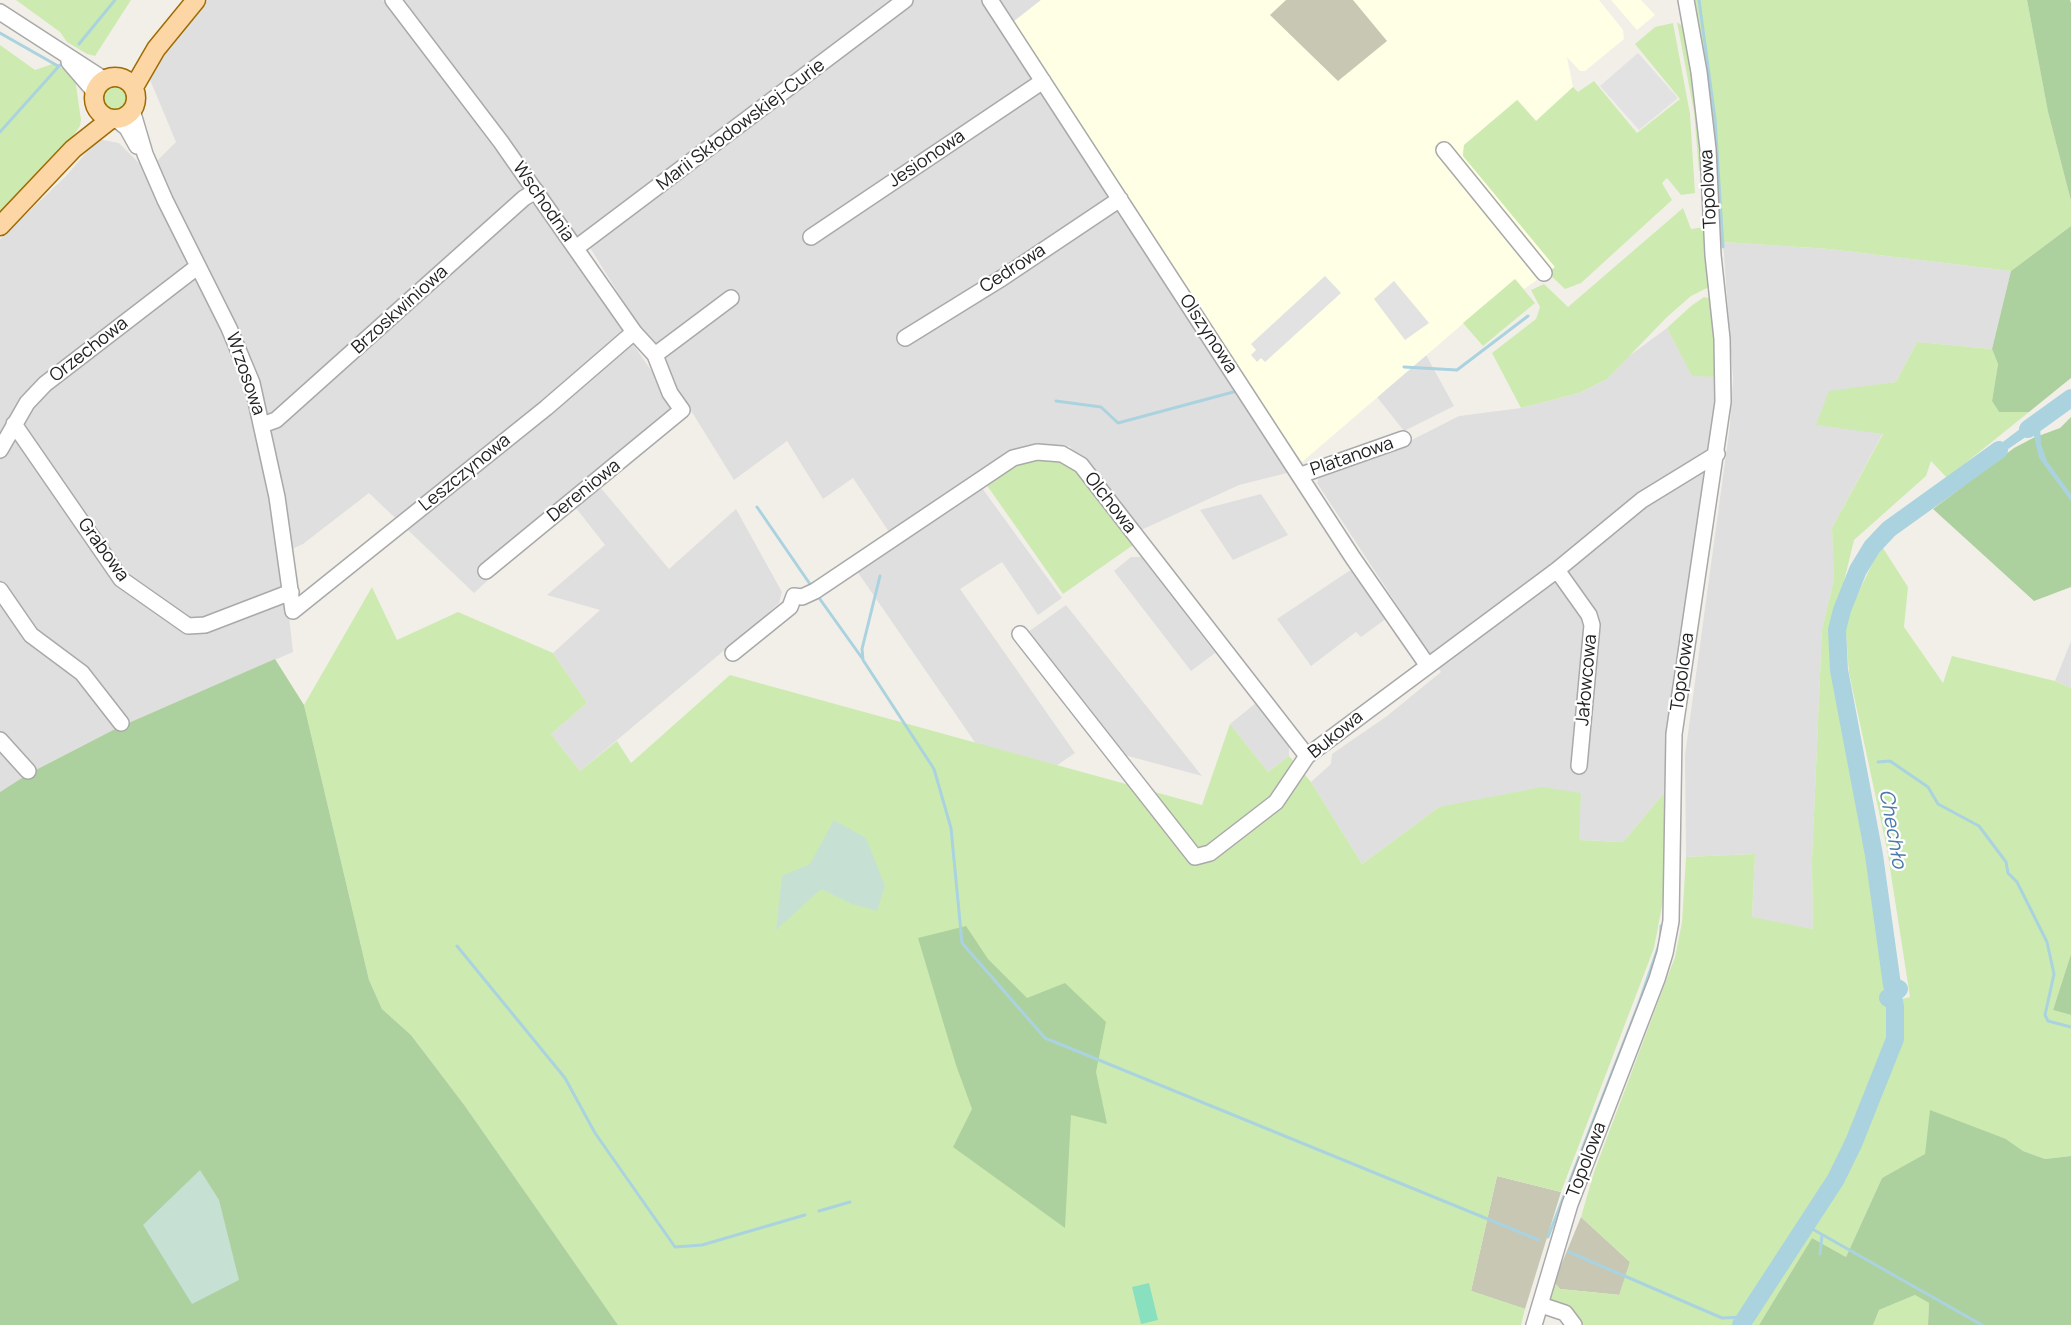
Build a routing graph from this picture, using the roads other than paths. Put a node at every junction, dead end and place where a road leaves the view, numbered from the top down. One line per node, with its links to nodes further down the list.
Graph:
1 (196, 0): 8 (main road)
2 (393, 0): 11 (street, Wschodnia)
3 (905, 0): 15 (street, Marii Skłodowskiej-Curie)
4 (990, 0): 7 (street, Olszynowa)
5 (1686, 0): 27 (street, Topolowa)
6 (0, 12): 8 (street)
7 (1043, 81): 12 (street, Olszynowa); 14 (street, Jesionowa)
8 (113, 84): 9 (main road); 9 (main road)
9 (114, 115): 13 (main road); 16 (street, Wrzosowa)
10 (1444, 150): 17 (street)
11 (536, 190): 15 (street, Wschodnia); 24 (street, Brzoskwiniowa)
12 (1120, 199): 20 (street, Cedrowa); 28 (street, Olszynowa)
13 (0, 226)
14 (811, 237)
15 (576, 248): 19 (street, Wschodnia)
16 (197, 267): 23 (street, Orzechowa); 24 (street, Wrzosowa)
17 (1544, 273)
18 (731, 298): 21 (street)
19 (634, 332): 21 (street, Wschodnia); 33 (street, Leszczynowa)
20 (905, 338)
21 (655, 355): 22 (street, Wschodnia)
22 (682, 410): 30 (street, Dereniowa)
23 (14, 424): 26 (street, Orzechowa); 32 (street, Grabowa)
24 (262, 425): 32 (street, Wrzosowa)
25 (1403, 439): 28 (street, Platanowa)
26 (0, 450)
27 (1717, 454): 29 (street, Bukowa); 44 (street, Topolowa)
28 (1301, 475): 36 (street, Olszynowa)
29 (1557, 570): 36 (street, Bukowa); 40 (street, Jałowcowa)
30 (486, 571)
31 (0, 590): 37 (street)
32 (291, 592): 33 (street, Wrzosowa)
33 (293, 611)
34 (1020, 634): 39 (street, Bukowa)
35 (733, 652): 39 (street, Olchowa)
36 (1428, 666): 39 (street, Bukowa)
37 (121, 723)
38 (0, 740): 41 (street)
39 (1307, 756)
40 (1579, 766)
41 (28, 771)
42 (1547, 1306): 43 (street)
43 (1572, 1323)
44 (1534, 1325)

